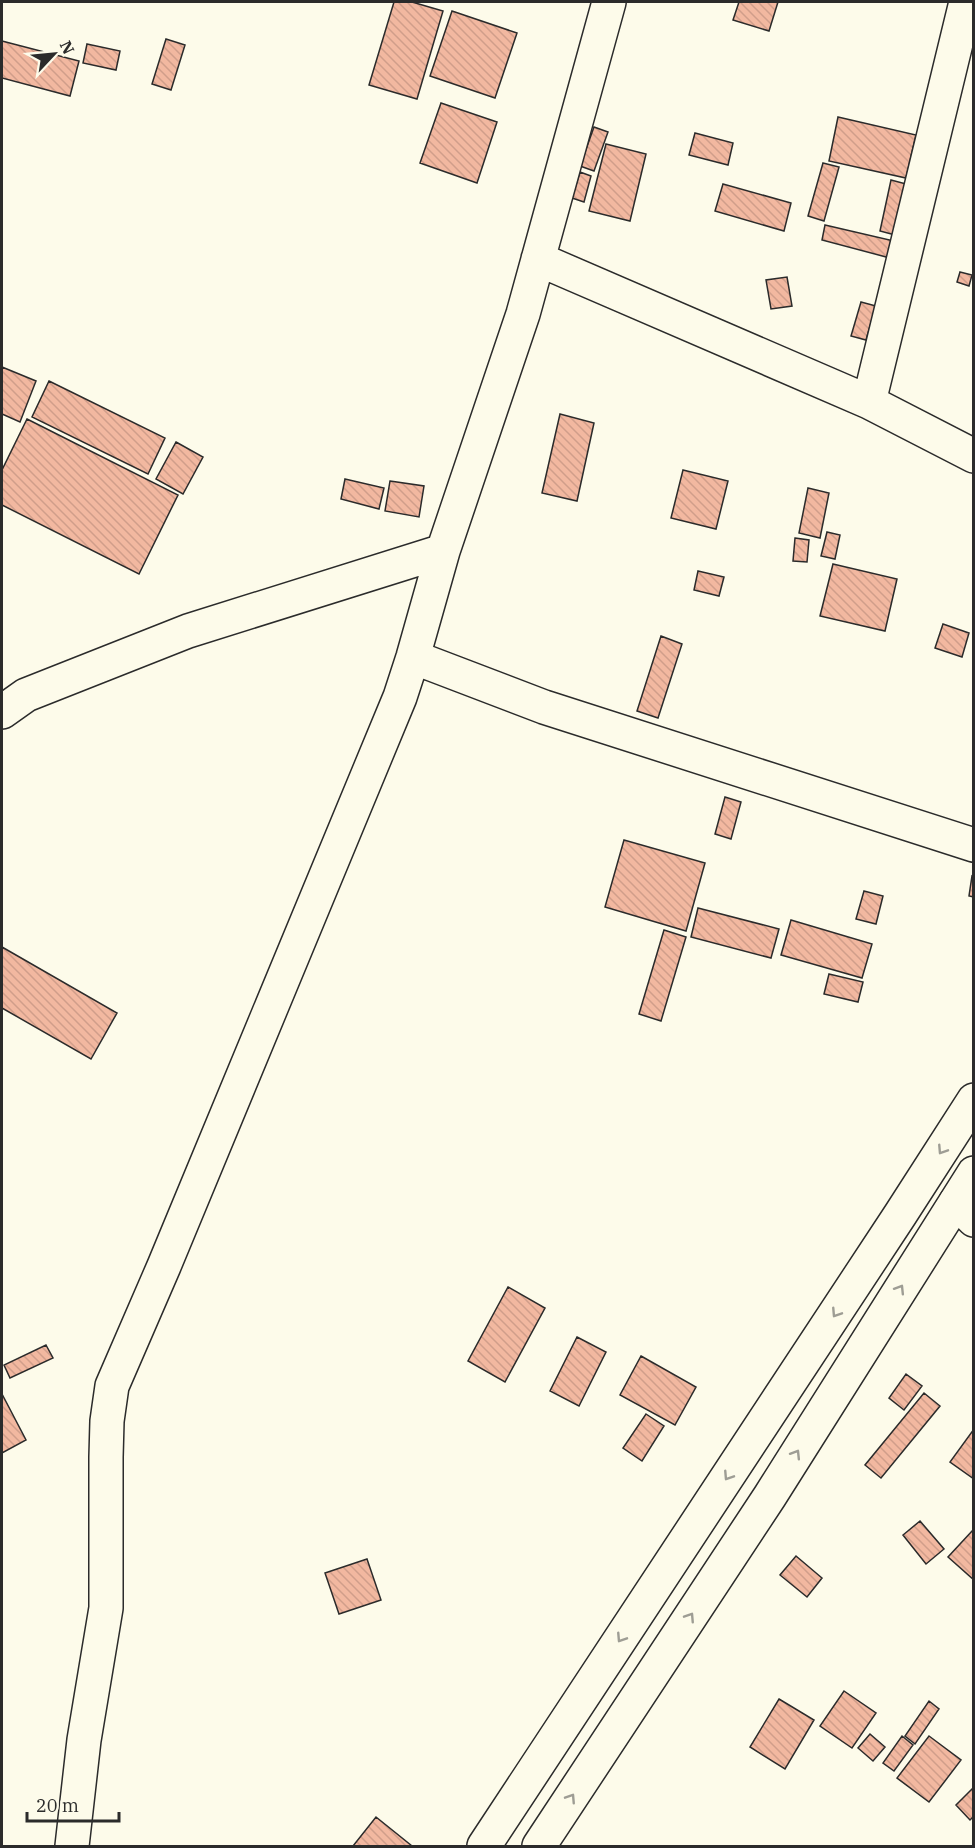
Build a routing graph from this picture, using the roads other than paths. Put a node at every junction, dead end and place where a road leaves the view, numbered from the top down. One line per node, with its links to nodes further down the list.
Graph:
1 (609, 2): 3 (street)
2 (966, 2): 4 (street)
3 (538, 260): 4 (street); 6 (street)
4 (870, 402): 5 (street)
5 (974, 456)
6 (443, 551): 7 (street); 8 (street)
7 (413, 657): 9 (street); 13 (street)
8 (2, 712)
9 (974, 845)
10 (974, 1100): 14 (street, one-way to 14)
11 (974, 1173): 12 (street)
12 (964, 1211): 15 (street, one-way to 12)
13 (72, 1846)
14 (483, 1846)
15 (539, 1846)

